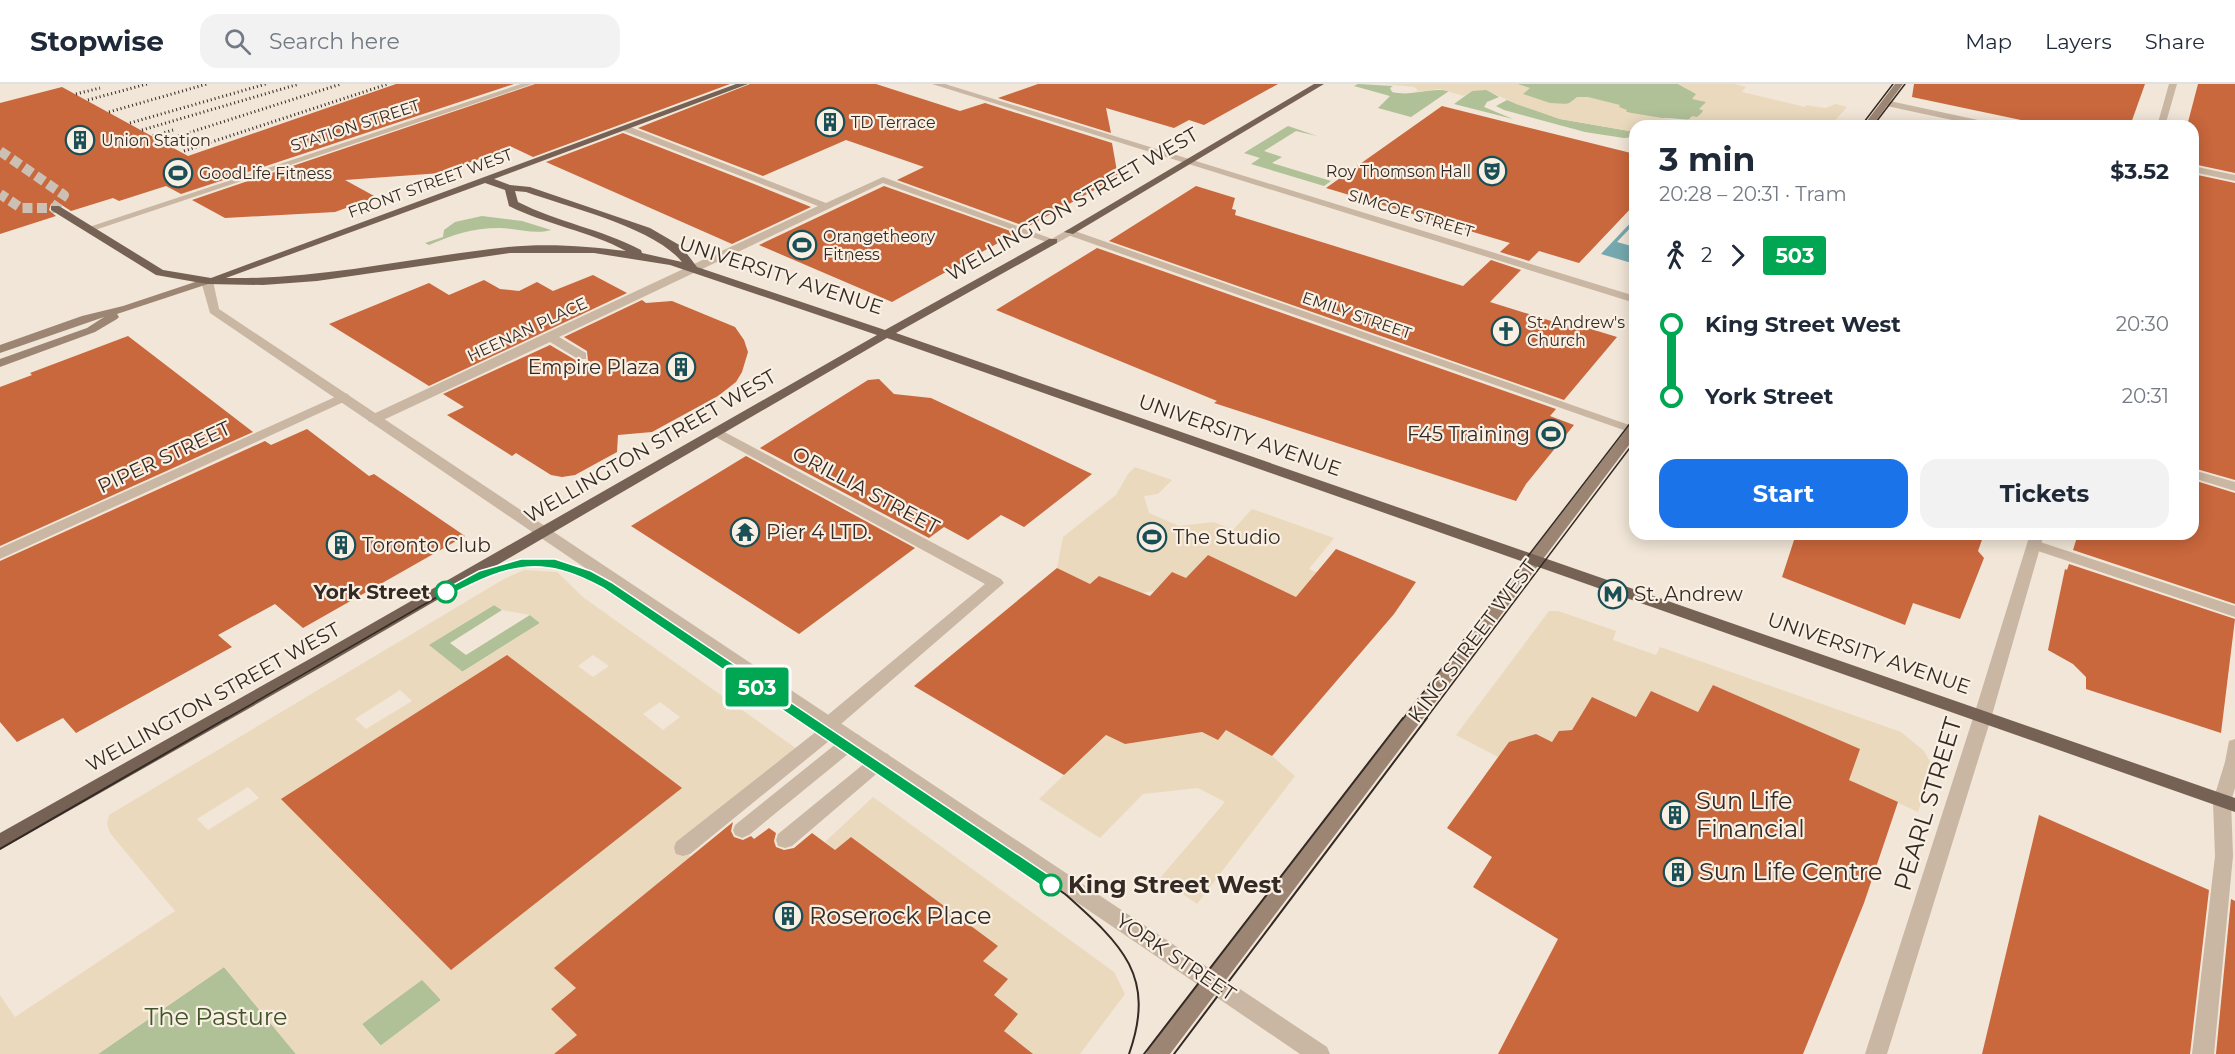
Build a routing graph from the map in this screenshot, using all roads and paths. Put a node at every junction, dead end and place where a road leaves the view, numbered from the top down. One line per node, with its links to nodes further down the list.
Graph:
1 (529, 84): 19 (street, STATION STREET)
2 (744, 84): 11 (main road, FRONT STREET WEST)
3 (936, 84): 12 (street, SIMCOE STREET)
4 (1320, 84): 12 (main road, WELLINGTON STREET WEST)
5 (1899, 84): 7 (main road)
6 (2174, 84): 10 (street)
7 (1885, 103): 8 (main road); 9 (street)
8 (1872, 120)
9 (1964, 120)
10 (2163, 120)
11 (627, 129): 15 (main road, FRONT STREET WEST); 17 (street)
12 (1187, 162): 20 (main road, WELLINGTON STREET WEST); 25 (street, SIMCOE STREET)
13 (2199, 170): 14 (street)
14 (2235, 178)
15 (487, 180): 16 (main road); 24 (main road, FRONT STREET WEST)
16 (509, 188): 22 (main road); 23 (main road)
17 (828, 207): 21 (street, HEENAN PLACE); 23 (street, HEENAN PLACE)
18 (55, 208): 19 (main road)
19 (88, 229): 24 (main road)
20 (1069, 232): 21 (street, WELLINGTON STREET WEST); 34 (street, EMILY STREET)
21 (1053, 241): 27 (main road, WELLINGTON STREET WEST)
22 (644, 255): 23 (main road, UNIVERSITY AVENUE); 24 (main road, UNIVERSITY AVENUE)
23 (693, 268): 27 (main road, UNIVERSITY AVENUE); 28 (street, HEENAN PLACE)
24 (207, 281): 26 (main road, FRONT STREET WEST); 32 (street, YORK STREET)
25 (1629, 298)
26 (126, 309): 29 (main road, FRONT STREET WEST); 31 (main road, FRONT STREET WEST)
27 (887, 334): 35 (main road, WELLINGTON STREET WEST); 43 (main road, UNIVERSITY AVENUE)
28 (550, 337): 30 (street); 33 (street, HEENAN PLACE)
29 (0, 349)
30 (582, 356)
31 (0, 363)
32 (344, 397): 33 (street, YORK STREET); 42 (street, PIPER STREET)
33 (374, 418): 39 (street, YORK STREET)
34 (1629, 427)
35 (717, 432): 39 (main road, WELLINGTON STREET WEST); 46 (street, ORILLIA STREET)
36 (1629, 436): 43 (main road, KING STREET WEST)
37 (2199, 476): 38 (street)
38 (2235, 487)
39 (543, 533): 46 (street, YORK STREET); 53 (main road, WELLINGTON STREET WEST)
40 (2035, 540): 45 (street, PEARL STREET)
41 (2038, 540): 44 (street)
42 (0, 554)
43 (1533, 561): 45 (main road, UNIVERSITY AVENUE); 55 (main road, KING STREET WEST)
44 (2235, 612)
45 (1983, 715): 50 (main road, UNIVERSITY AVENUE); 58 (street, PEARL STREET)
46 (831, 725): 47 (street, YORK STREET); 54 (street)
47 (853, 740): 49 (street, YORK STREET); 51 (street)
48 (2235, 746): 50 (street)
49 (882, 759): 52 (street); 55 (street, YORK STREET)
50 (2229, 803): 59 (street)
51 (742, 830)
52 (785, 840)
53 (0, 842)
54 (683, 848)
55 (1212, 982): 56 (main road, KING STREET WEST); 57 (street, YORK STREET)
56 (1157, 1054)
57 (1319, 1054)
58 (1876, 1054)
59 (2203, 1054)

